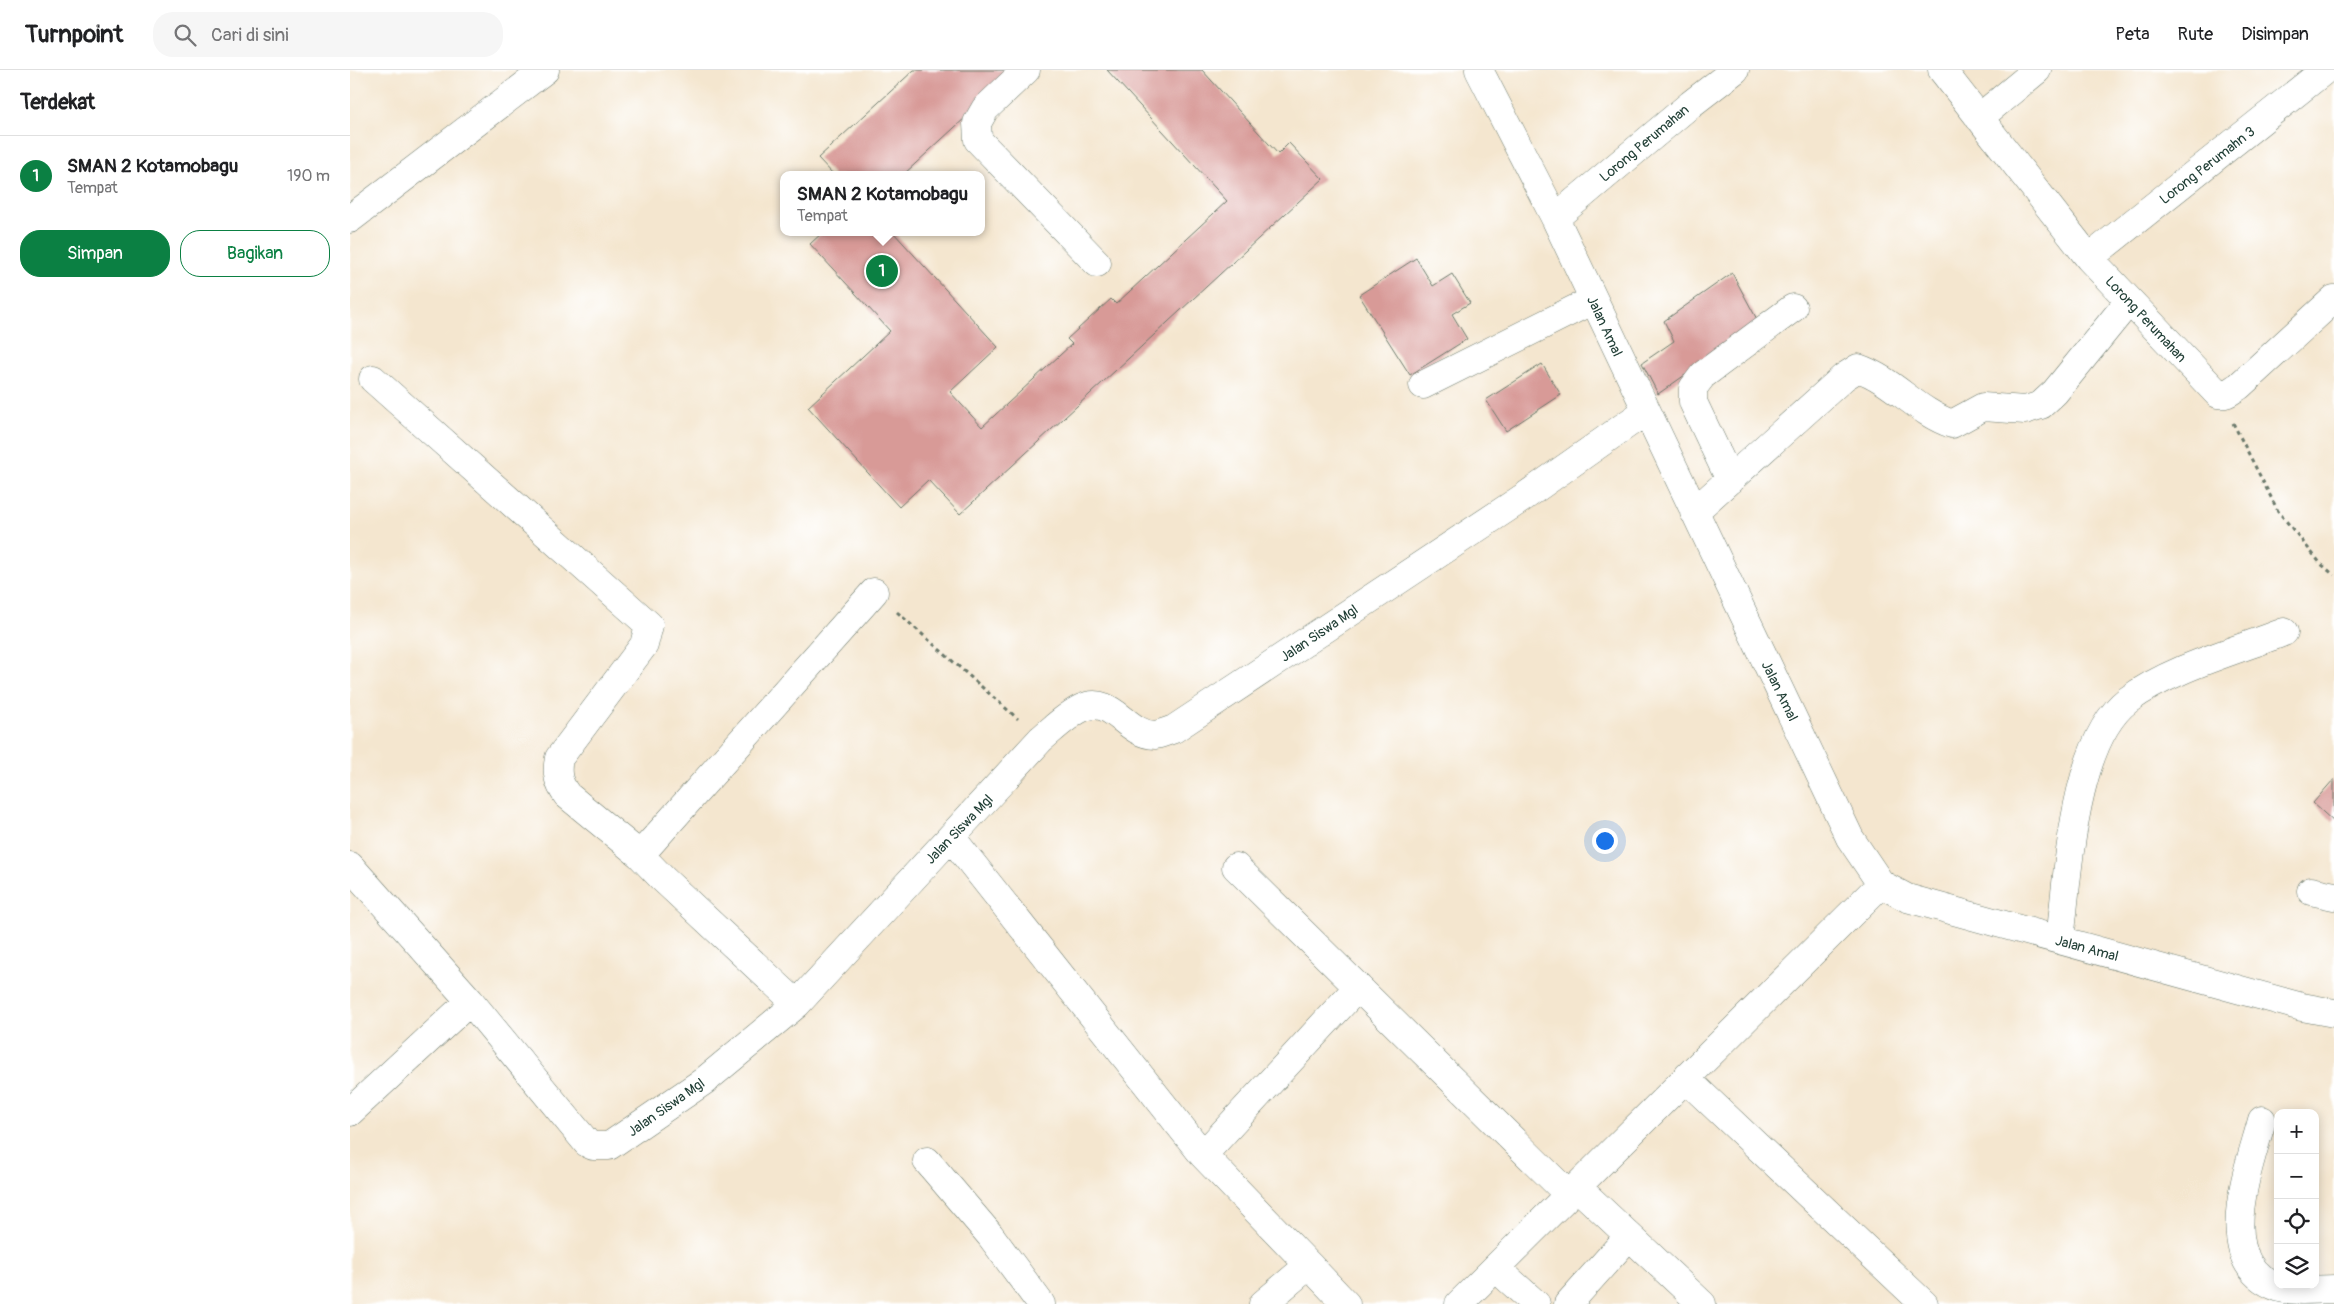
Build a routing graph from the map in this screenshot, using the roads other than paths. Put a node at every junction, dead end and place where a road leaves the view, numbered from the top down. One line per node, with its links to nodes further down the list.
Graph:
1 (545, 70): 10 (street)
2 (1026, 70): 12 (street)
3 (1480, 70): 9 (street, Jalan Amal)
4 (1735, 70): 9 (street, Lorong Perumahan)
5 (1942, 70): 8 (street, Lorong Perumahan)
6 (2037, 70): 8 (street)
7 (2325, 70): 11 (street, Lorong Perumahn 3)
8 (1979, 118): 11 (street, Lorong Perumahan)
9 (1555, 218): 14 (street, Jalan Amal)
10 (350, 219)
11 (2088, 258): 15 (street, Lorong Perumahan)
12 (1097, 263)
13 (2334, 299): 15 (street, Lorong Perumahan)
14 (1593, 300): 18 (street); 19 (street, Jalan Amal)
15 (2129, 301): 20 (street)
16 (1794, 308): 20 (street)
17 (373, 379): 25 (street)
18 (1423, 385)
19 (1646, 411): 21 (street, Jalan Amal); 24 (street, Jalan Siswa Mgl)
20 (1730, 480): 21 (street)
21 (1694, 512): 28 (street, Jalan Amal)
22 (874, 592): 25 (street)
23 (2284, 632): 29 (street)
24 (951, 837): 32 (street, Jalan Siswa Mgl); 37 (street)
25 (640, 855): 32 (street)
26 (350, 866): 31 (street, Jalan Siswa Mgl)
27 (1236, 867): 30 (street)
28 (1881, 884): 29 (street, Jalan Amal); 34 (street)
29 (2060, 940): 33 (street, Jalan Amal)
30 (1358, 987): 37 (street); 39 (street)
31 (470, 1001): 32 (street, Jalan Siswa Mgl); 35 (street)
32 (797, 1004)
33 (2334, 1013)
34 (1686, 1078): 39 (street); 51 (street)
35 (350, 1112)
36 (2262, 1120): 43 (street)
37 (1203, 1155): 41 (street)
38 (927, 1161): 45 (street)
39 (1573, 1191): 40 (street); 42 (street)
40 (1629, 1236): 49 (street); 50 (street)
41 (1309, 1265): 46 (street); 47 (street)
42 (1496, 1268): 44 (street); 48 (street)
43 (2334, 1289)
44 (1464, 1302)
45 (1041, 1304)
46 (1263, 1304)
47 (1346, 1304)
48 (1536, 1304)
49 (1568, 1304)
50 (1702, 1304)
51 (1924, 1304)

